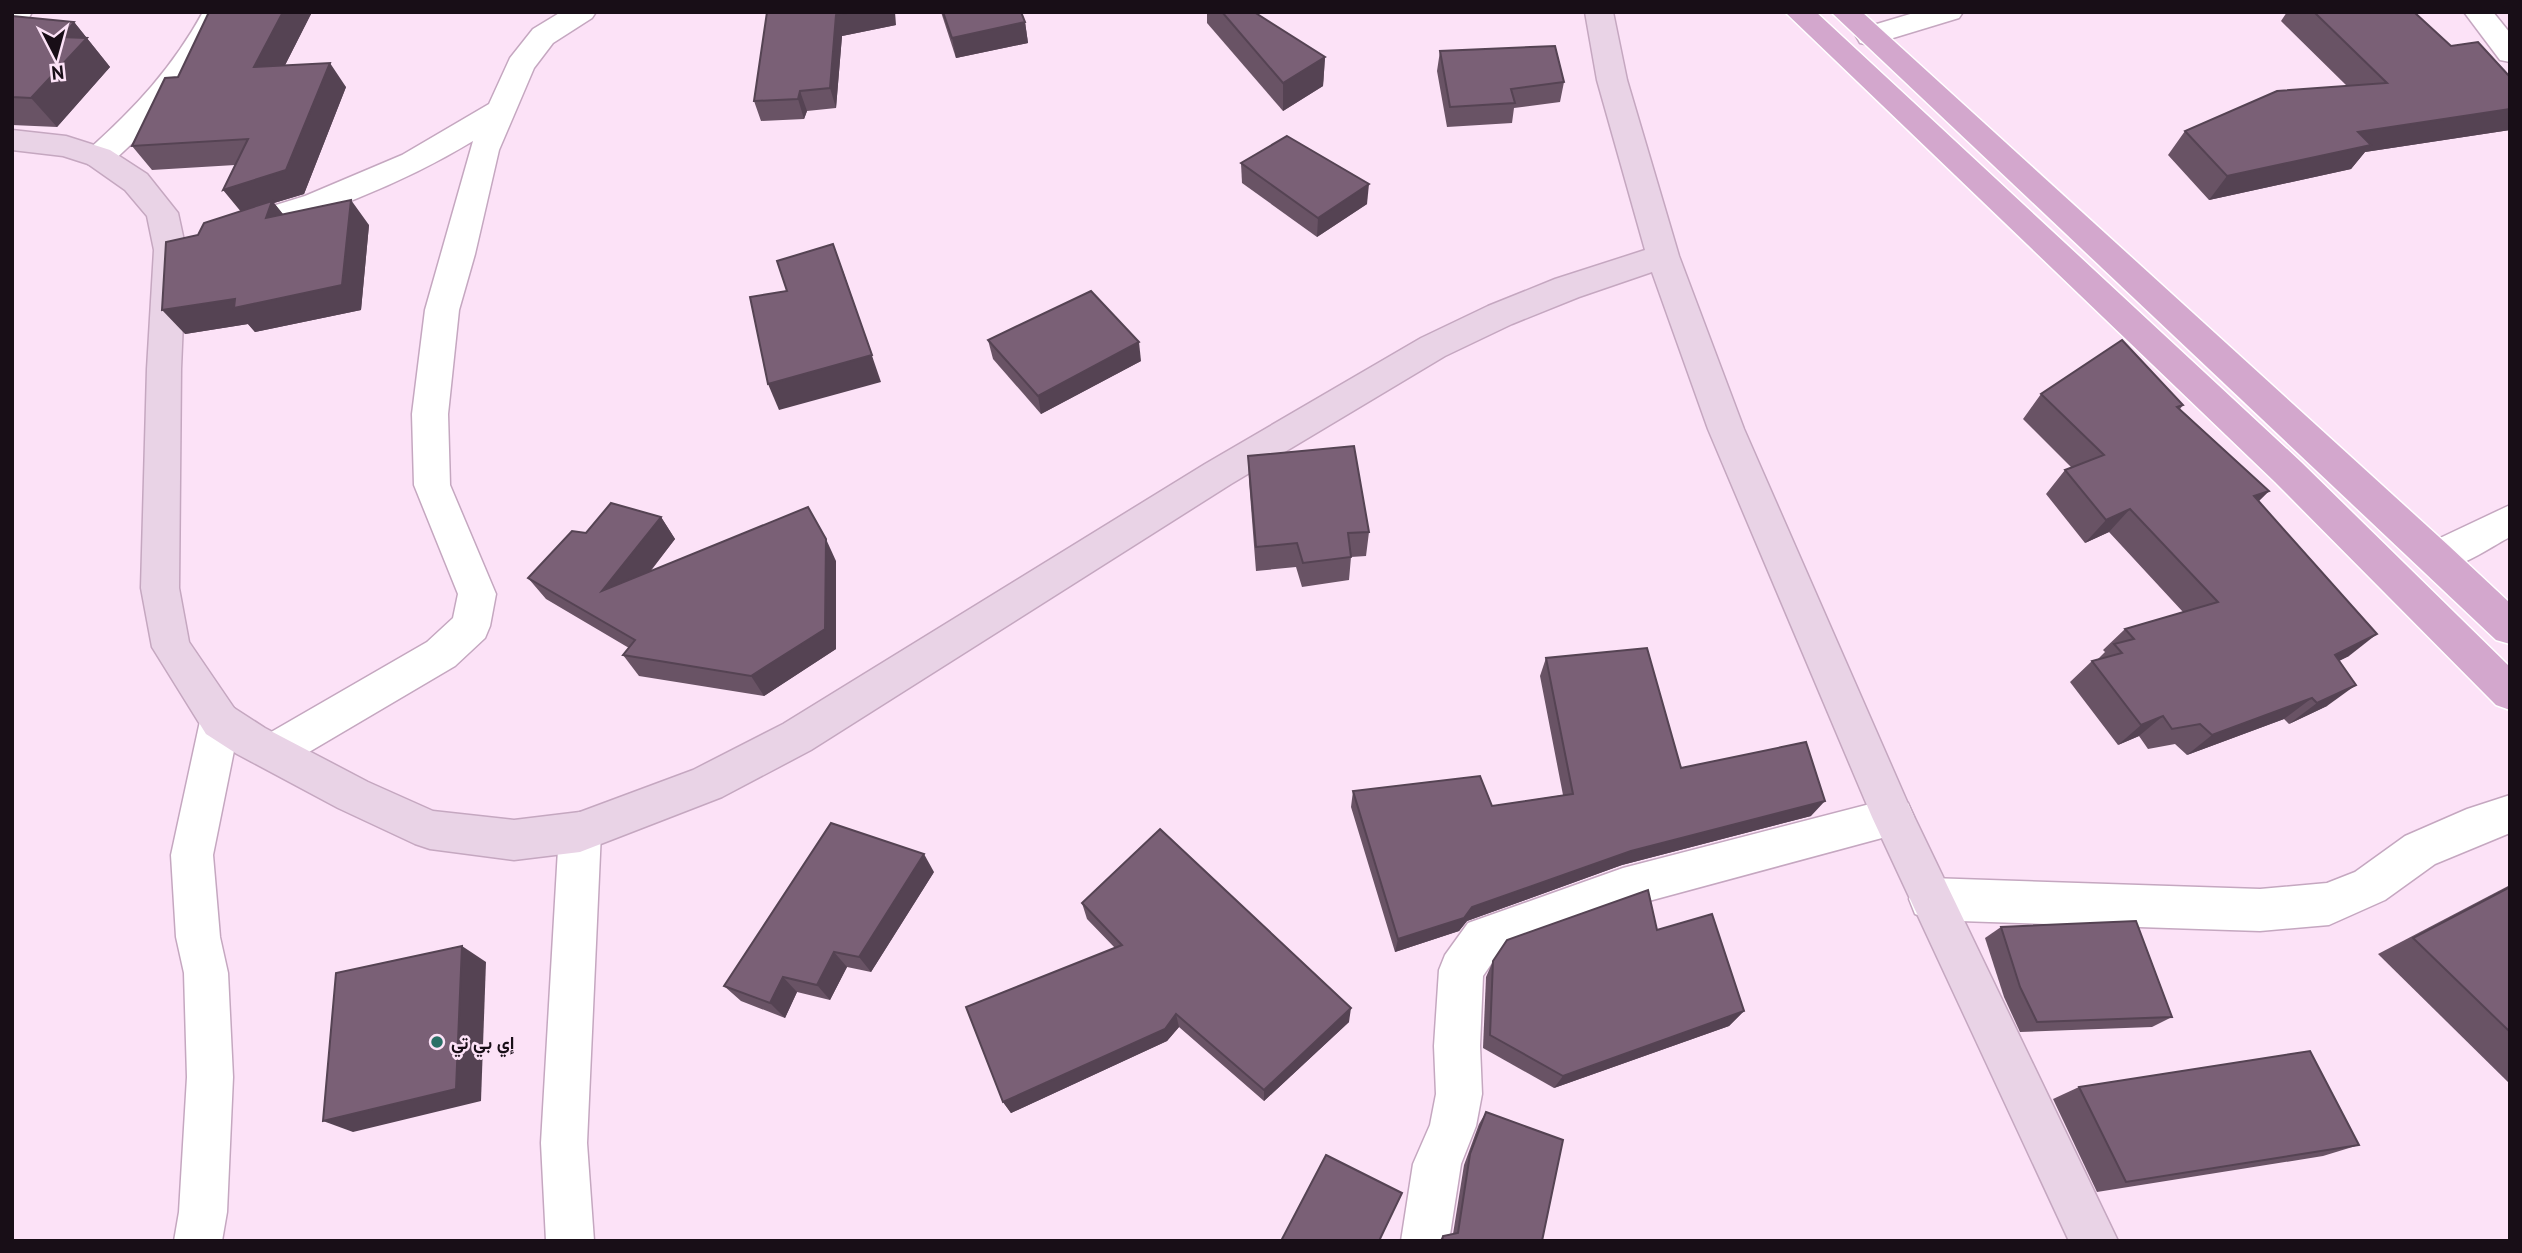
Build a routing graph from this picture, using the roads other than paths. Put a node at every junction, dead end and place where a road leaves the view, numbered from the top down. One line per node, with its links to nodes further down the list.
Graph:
1 (18, 12): 9 (street)
2 (216, 12): 14 (street)
3 (582, 12): 12 (street)
4 (1599, 12): 16 (main road)
5 (1799, 12): 20 (main road)
6 (1845, 12): 10 (main road)
7 (1949, 12): 10 (street)
8 (2478, 12): 11 (street)
9 (12, 25)
10 (1870, 36): 18 (main road)
11 (2510, 53)
12 (501, 110): 15 (street); 22 (street)
13 (12, 140): 14 (main road)
14 (99, 157): 15 (main road)
15 (192, 243): 21 (main road)
16 (1663, 256): 24 (main road); 25 (main road)
17 (2510, 520): 18 (street)
18 (2436, 557): 19 (main road)
19 (2510, 628)
20 (2510, 693)
21 (220, 720): 22 (main road); 27 (street)
22 (273, 752): 25 (main road)
23 (2510, 814): 26 (street)
24 (1893, 817): 26 (main road); 29 (street)
25 (580, 832): 28 (street)
26 (1930, 899): 30 (main road)
27 (198, 1241)
28 (570, 1241)
29 (1425, 1241)
30 (2094, 1241)

